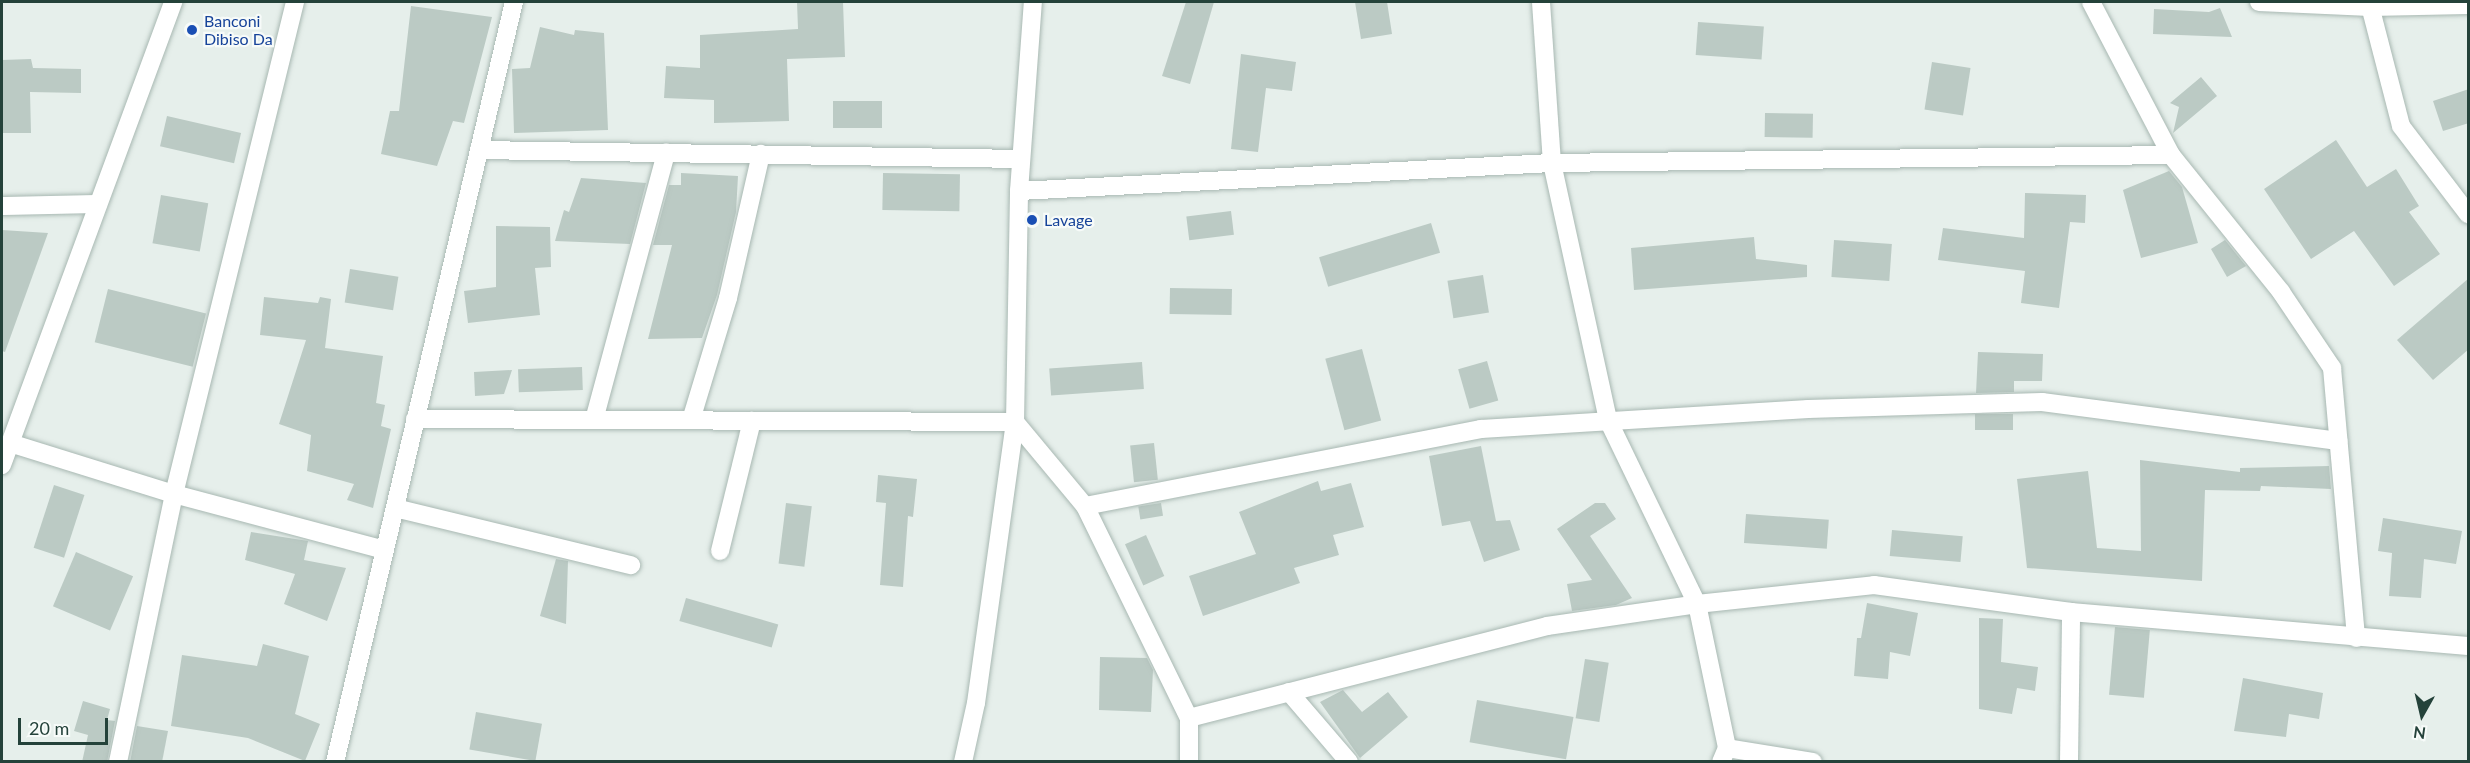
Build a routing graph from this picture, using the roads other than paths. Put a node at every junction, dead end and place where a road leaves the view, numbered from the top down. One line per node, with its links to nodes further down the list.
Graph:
1 (173, 2): 17 (street)
2 (295, 2): 29 (street)
3 (514, 2): 10 (street)
4 (1033, 2): 14 (street)
5 (1541, 2): 15 (street)
6 (2091, 2): 13 (street)
7 (2259, 2): 8 (street)
8 (2369, 4): 9 (street); 19 (street)
9 (2469, 5)
10 (479, 150): 11 (street); 20 (street)
11 (666, 153): 12 (street); 21 (street)
12 (761, 154): 14 (street); 22 (street)
13 (2170, 155): 15 (street); 26 (street)
14 (1021, 159): 16 (street)
15 (1552, 163): 16 (street); 23 (street)
16 (1019, 191): 25 (street)
17 (98, 204): 18 (street); 27 (street)
18 (2, 206)
19 (2469, 214)
20 (416, 419): 21 (street); 31 (street)
21 (594, 420): 22 (street)
22 (691, 420): 24 (street)
23 (1608, 420): 26 (street); 30 (street); 35 (street)
24 (752, 421): 25 (street); 33 (street)
25 (1015, 422): 30 (street); 44 (street)
26 (2338, 441): 37 (street)
27 (10, 443): 28 (street); 29 (street)
28 (2, 465)
29 (174, 494): 32 (street); 42 (street)
30 (1085, 506): 40 (street)
31 (395, 508): 32 (street); 34 (street)
32 (385, 550): 43 (street)
33 (720, 551)
34 (631, 565)
35 (1697, 604): 36 (street); 39 (street); 41 (street)
36 (2071, 612): 37 (street); 48 (street)
37 (2356, 638): 38 (street)
38 (2469, 646)
39 (1289, 692): 40 (street); 46 (street)
40 (1189, 718): 45 (street)
41 (1724, 755): 47 (street)
42 (118, 762)
43 (335, 762)
44 (963, 762)
45 (1189, 762)
46 (1349, 762)
47 (1813, 762)
48 (2069, 762)

